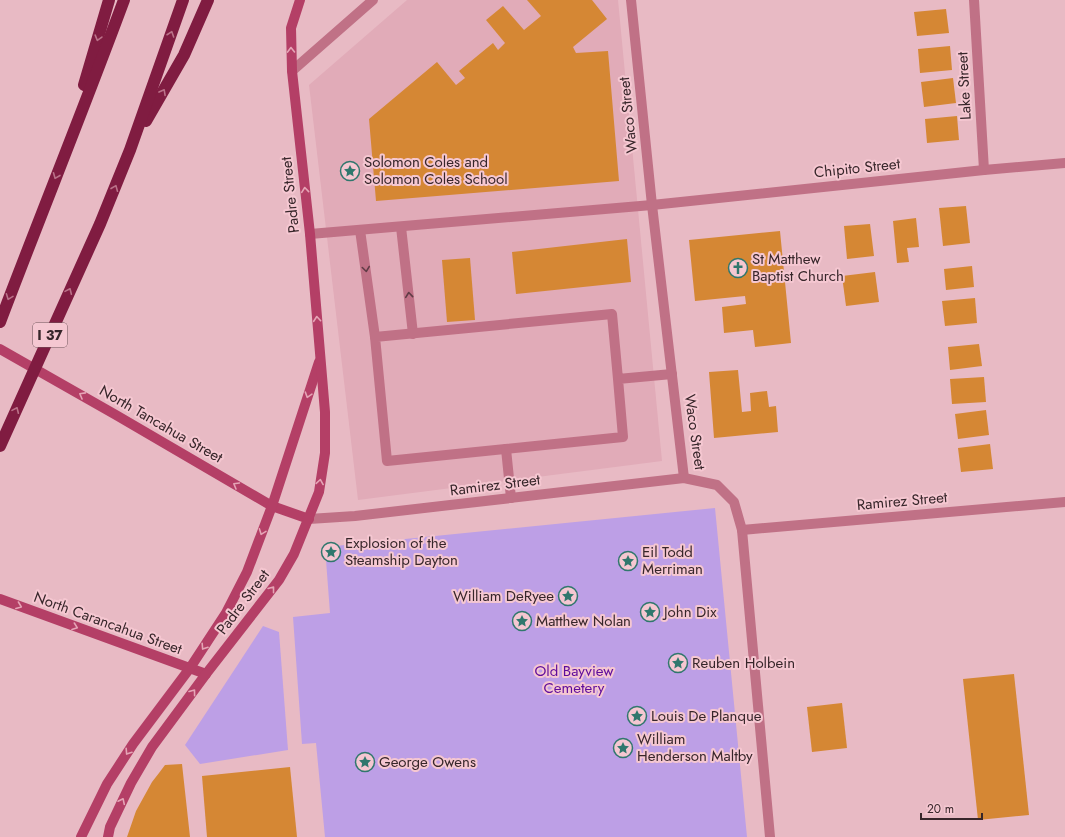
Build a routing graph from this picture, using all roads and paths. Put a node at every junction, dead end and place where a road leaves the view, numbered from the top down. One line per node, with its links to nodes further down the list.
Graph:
1 (109, 0): 11 (highway, one-way to 11)
2 (124, 0): 11 (highway)
3 (183, 0): 10 (highway, I 37, one-way to 3)
4 (208, 0): 10 (highway, one-way to 4)
5 (300, 0): 9 (main road, Padre Street, one-way to 5)
6 (373, 0): 9 (street)
7 (631, 0): 14 (street, Waco Street)
8 (974, 0): 13 (street, Lake Street)
9 (292, 71): 17 (main road, Padre Street, one-way to 9)
10 (130, 150): 25 (highway, I 37, one-way to 10)
11 (64, 157): 18 (highway, one-way to 18)
12 (1065, 163): 13 (street, Chipito Street)
13 (984, 170): 14 (street, Chipito Street)
14 (652, 205): 15 (street, Chipito Street); 23 (street, Waco Street)
15 (401, 226): 16 (street, Chipito Street); 19 (street, one-way to 15)
16 (360, 230): 17 (street, Chipito Street); 20 (street, one-way to 20)
17 (310, 234): 22 (main road, Padre Street, one-way to 17)
18 (0, 322)
19 (413, 334): 20 (street); 24 (street)
20 (375, 337): 26 (street)
21 (0, 349): 30 (main road, North Tancahua Street, one-way to 21)
22 (320, 358): 30 (main road, Padre Street, one-way to 30); 31 (main road, Padre Street, one-way to 22)
23 (672, 374): 24 (street); 27 (street, Waco Street)
24 (618, 379): 26 (street)
25 (0, 446)
26 (506, 449): 28 (street)
27 (684, 478): 28 (street, Ramirez Street); 32 (street, Waco Street)
28 (511, 498): 31 (street, Ramirez Street)
29 (1065, 502): 32 (street, Ramirez Street)
30 (272, 506): 31 (main road, North Tancahua Street); 34 (main road, Padre Street, one-way to 34)
31 (309, 519): 35 (main road, Padre Street, one-way to 31)
32 (742, 530): 38 (street, Waco Street)
33 (0, 599): 34 (main road, North Carancahua Street, one-way to 34)
34 (190, 668): 35 (main road, North Carancahua Street); 36 (main road, Padre Street, one-way to 36)
35 (206, 674): 37 (main road, Padre Street, one-way to 35)
36 (81, 837)
37 (108, 837)
38 (770, 837)

